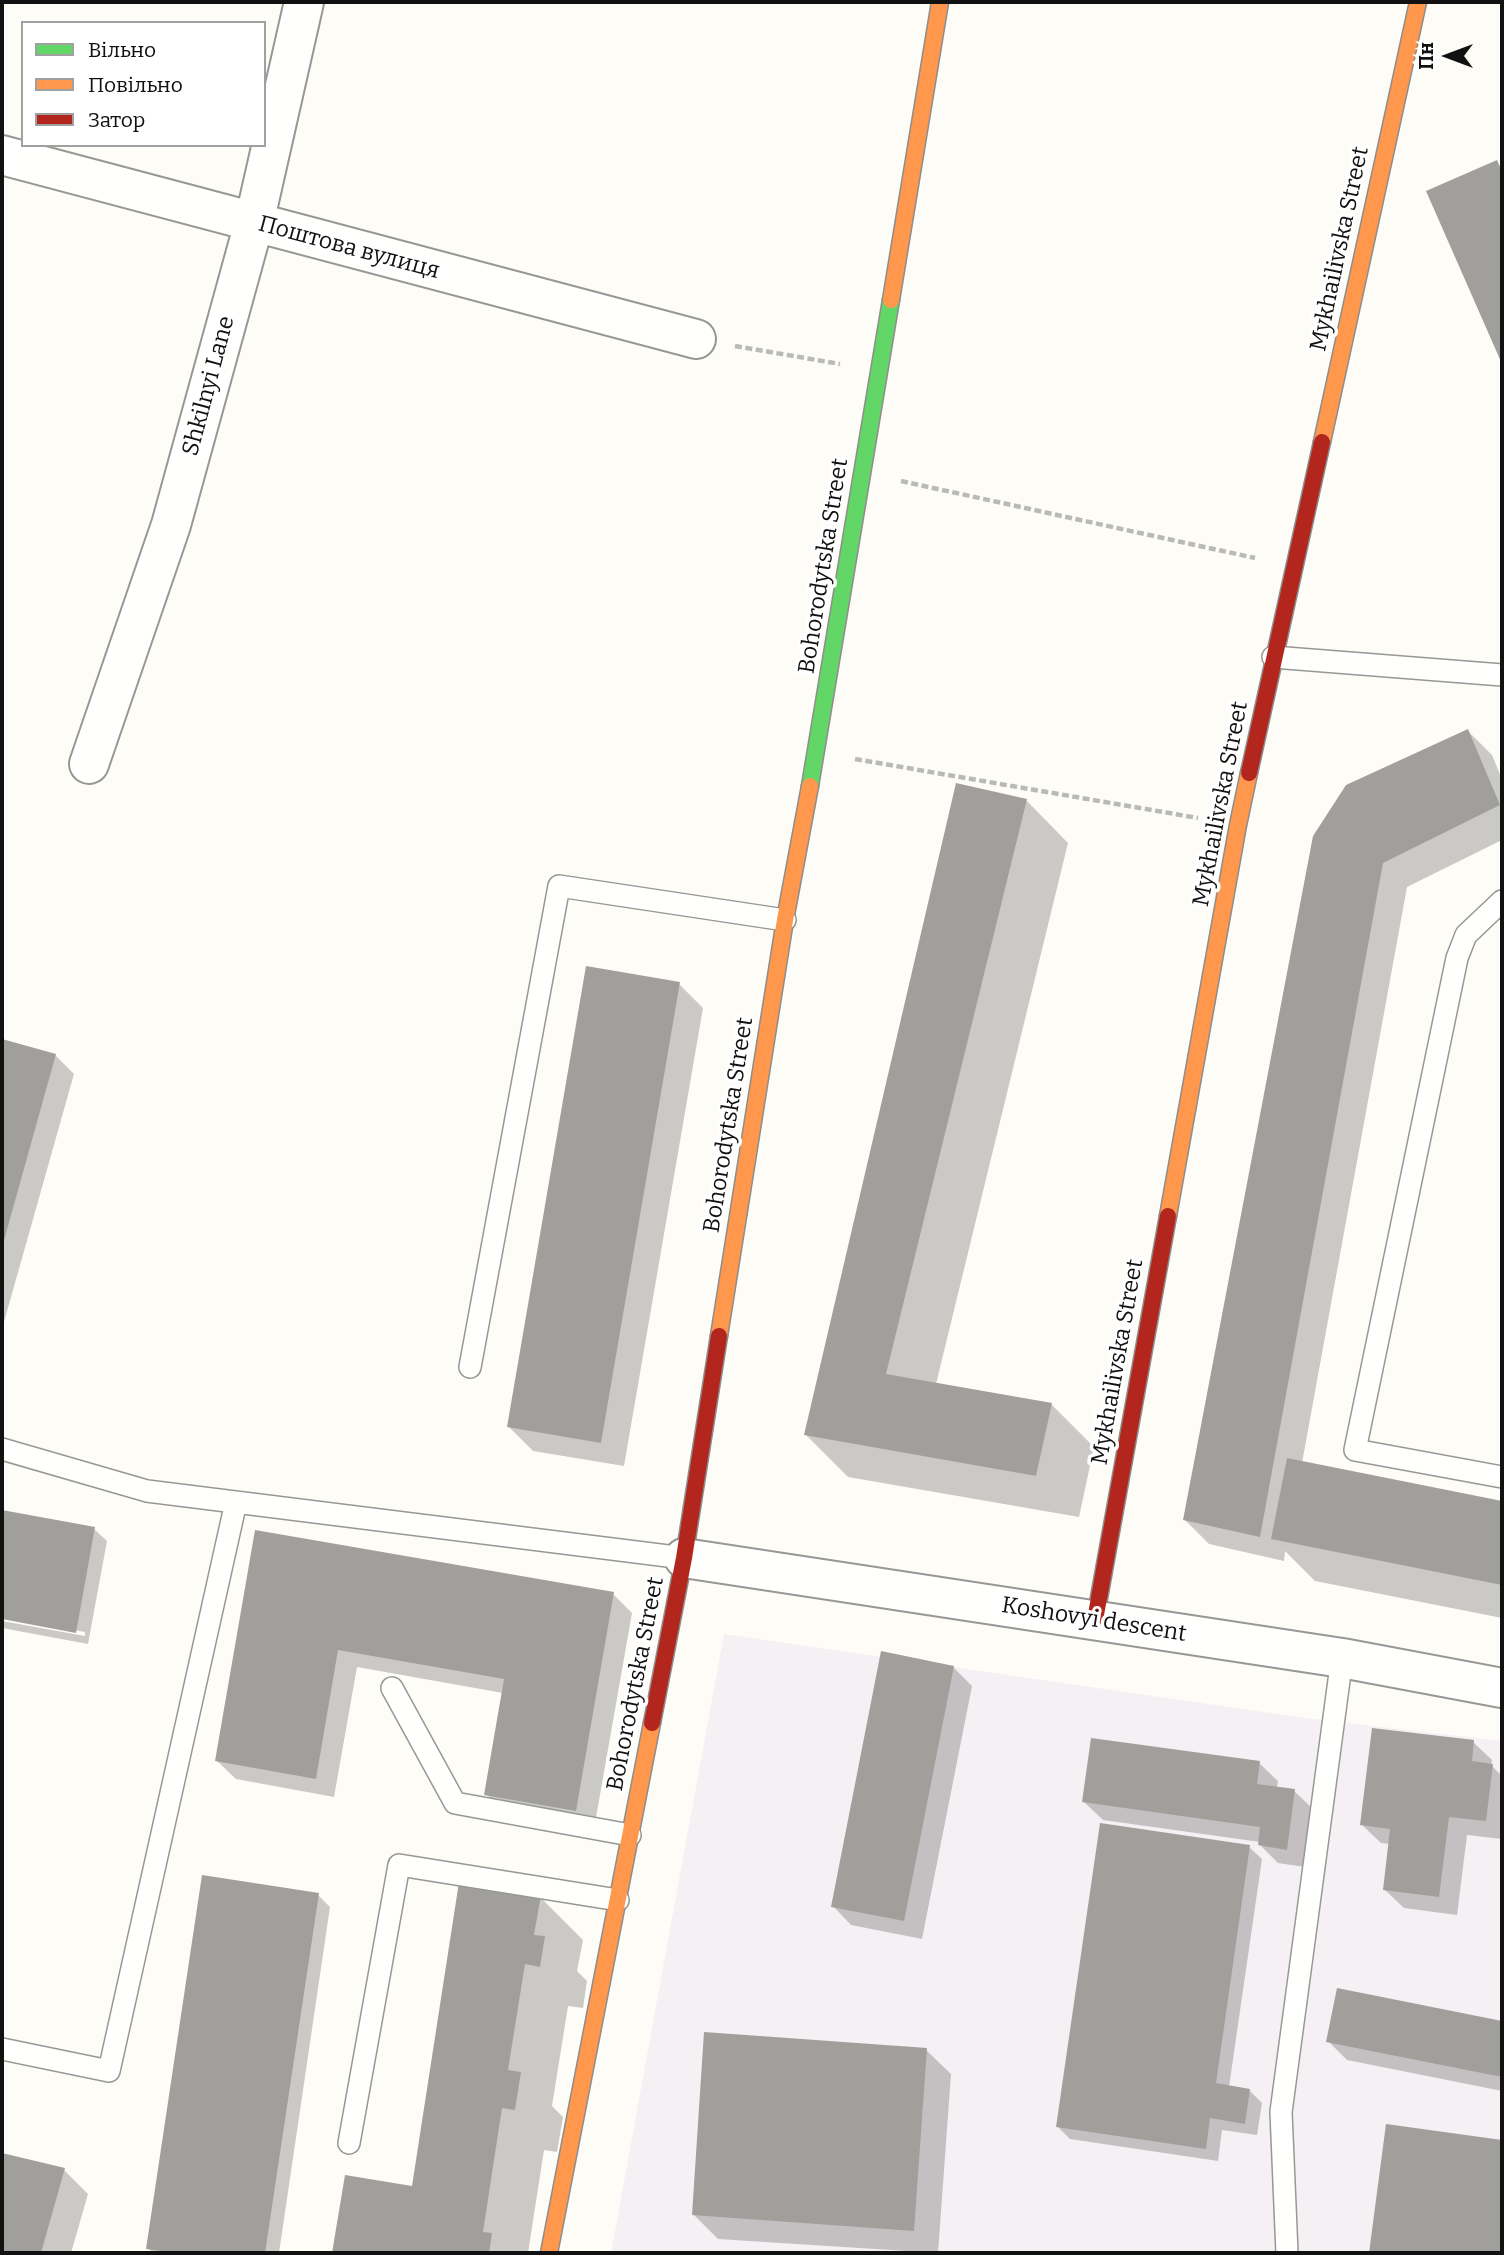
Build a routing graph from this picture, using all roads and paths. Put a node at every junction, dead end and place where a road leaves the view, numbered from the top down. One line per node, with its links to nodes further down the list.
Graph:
1 (304, 2): 5 (street, Shkilnyi Lane)
2 (940, 2): 7 (street, Bohorodytska Street)
3 (1418, 2): 9 (street, Mykhailivska Street)
4 (2, 156): 5 (street, Поштова вулиця)
5 (254, 223): 6 (street, Поштова вулиця); 13 (street, Shkilnyi Lane)
6 (696, 339): 7 (path)
7 (879, 370): 8 (street, Bohorodytska Street)
8 (862, 472): 9 (path); 12 (street, Bohorodytska Street)
9 (1294, 566): 10 (street, Mykhailivska Street)
10 (1273, 657): 11 (lane); 14 (street, Mykhailivska Street)
11 (1502, 675)
12 (816, 752): 14 (path); 16 (street, Bohorodytska Street)
13 (89, 764)
14 (1238, 825): 22 (street, Mykhailivska Street)
15 (1502, 901): 19 (lane)
16 (785, 920): 17 (lane); 21 (street, Bohorodytska Street)
17 (470, 1367)
18 (2, 1449): 20 (lane)
19 (1502, 1477)
20 (236, 1502): 21 (lane); 28 (lane)
21 (684, 1558): 22 (street, Koshovyi descent); 26 (street, Bohorodytska Street)
22 (1095, 1620): 23 (street, Koshovyi descent)
23 (1342, 1658): 25 (street, Koshovyi descent); 31 (lane)
24 (392, 1688): 26 (lane)
25 (1502, 1688)
26 (630, 1835): 27 (street, Bohorodytska Street)
27 (618, 1900): 29 (lane); 30 (street, Bohorodytska Street)
28 (2, 2049)
29 (349, 2143)
30 (549, 2253)
31 (1287, 2253)

